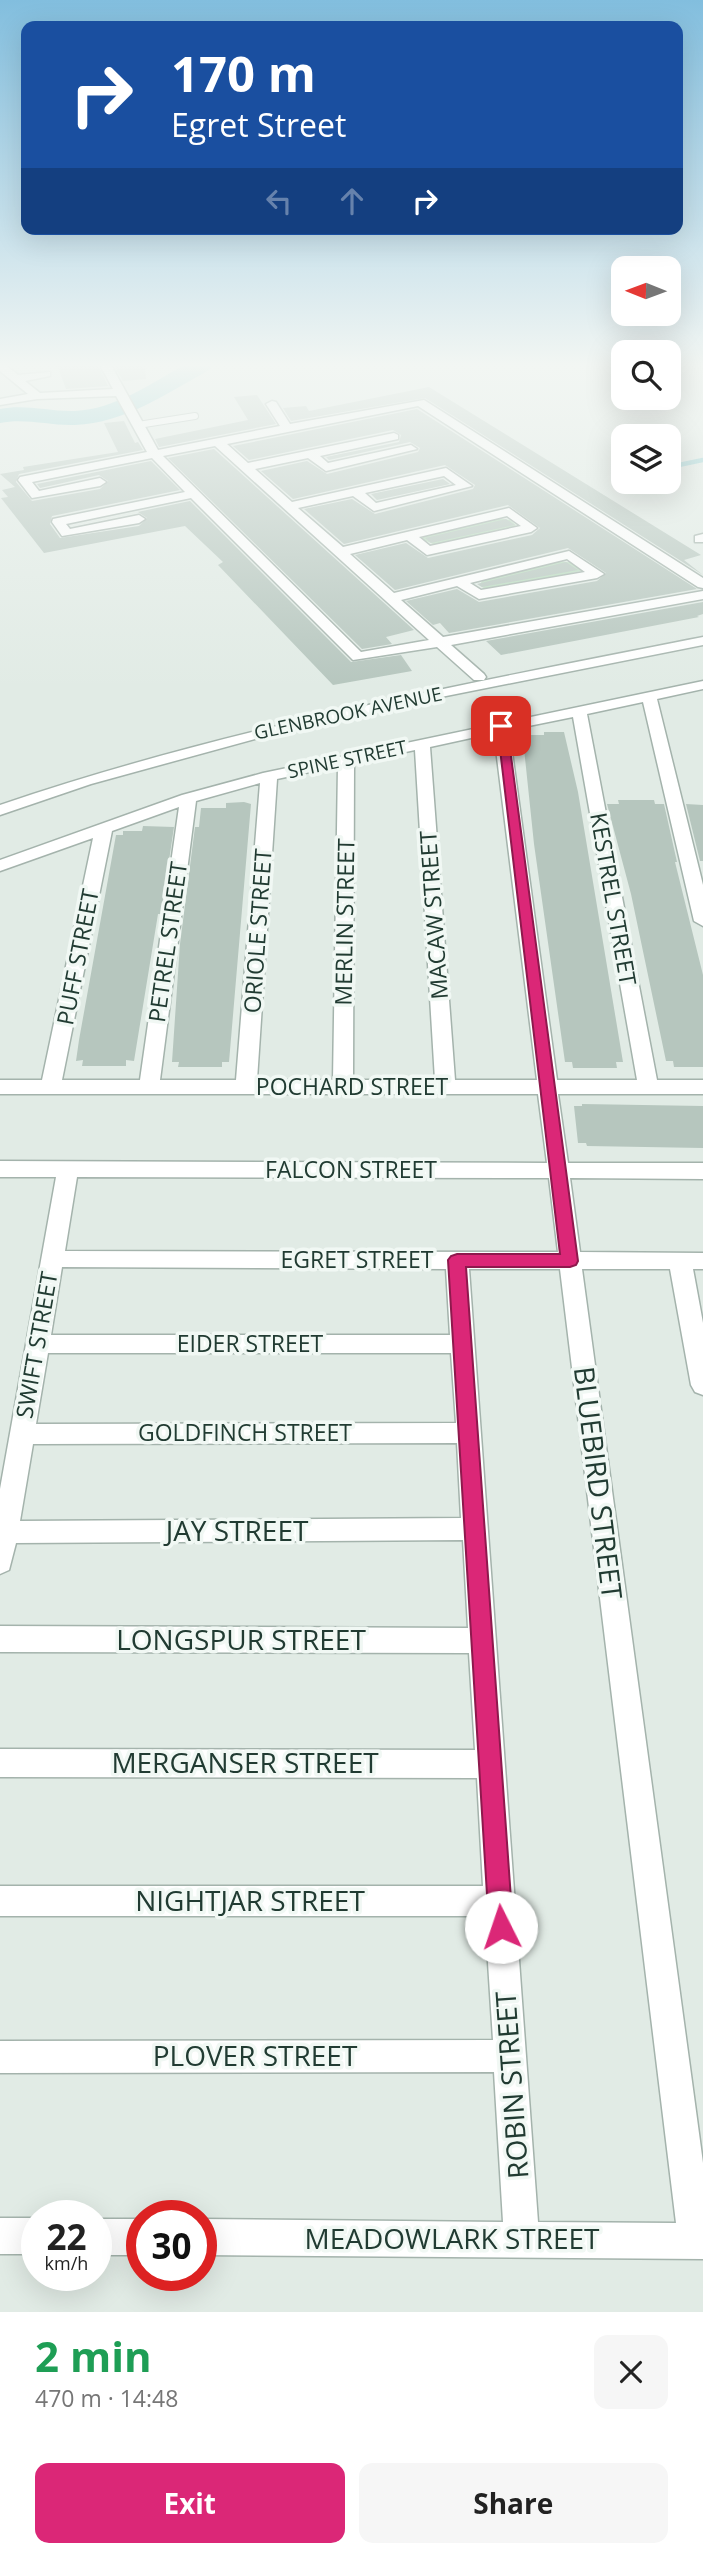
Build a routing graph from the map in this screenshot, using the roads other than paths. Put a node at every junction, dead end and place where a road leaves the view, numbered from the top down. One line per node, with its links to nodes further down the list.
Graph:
1 (64, 473): 2 (street)
2 (91, 473)
3 (173, 473): 9 (street)
4 (252, 473): 10 (street)
5 (442, 473): 8 (street)
6 (447, 473): 8 (street)
7 (530, 473): 15 (street)
8 (356, 492): 10 (street)
9 (194, 494): 11 (street); 20 (street)
10 (289, 506): 13 (street)
11 (127, 508): 11 (street)
12 (409, 535): 12 (street); 13 (street)
13 (340, 552): 17 (street)
14 (460, 582): 14 (street); 17 (street)
15 (703, 584)
16 (703, 595): 20 (street)
17 (391, 598): 20 (street)
18 (703, 633): 21 (street, GLENBROOK AVENUE)
19 (703, 641): 31 (street, GLENBROOK AVENUE)
20 (439, 642): 21 (street)
21 (478, 677): 29 (street, GLENBROOK AVENUE)
22 (703, 685): 23 (street, SPINE STREET)
23 (649, 696): 24 (street, SPINE STREET); 34 (street)
24 (579, 710): 25 (street, SPINE STREET); 42 (street, KESTREL STREET)
25 (501, 726): 26 (street, SPINE STREET); 41 (street, BLUEBIRD STREET)
26 (422, 742): 27 (street, SPINE STREET); 40 (street, MACAW STREET)
27 (346, 758): 28 (street, SPINE STREET); 39 (street, MERLIN STREET)
28 (270, 776): 30 (street, SPINE STREET); 38 (street, ORIOLE STREET)
29 (0, 797)
30 (188, 798): 32 (street, SPINE STREET); 37 (street, PETREL STREET)
31 (0, 810)
32 (104, 827): 33 (street, SPINE STREET); 36 (street, PUFF STREET)
33 (0, 866)
34 (703, 921)
35 (0, 1087): 36 (street, POCHARD STREET)
36 (51, 1087): 37 (street, POCHARD STREET)
37 (149, 1087): 38 (street, POCHARD STREET)
38 (246, 1087): 39 (street, POCHARD STREET)
39 (343, 1087): 40 (street, POCHARD STREET)
40 (445, 1087): 41 (street, POCHARD STREET)
41 (547, 1087): 42 (street, POCHARD STREET); 46 (street, BLUEBIRD STREET)
42 (648, 1087): 43 (street, POCHARD STREET)
43 (703, 1087)
44 (0, 1169): 45 (street, FALCON STREET)
45 (68, 1169): 46 (street, FALCON STREET); 48 (street, SWIFT STREET)
46 (558, 1170): 47 (street, FALCON STREET); 50 (street, BLUEBIRD STREET)
47 (703, 1171)
48 (52, 1259): 49 (street, EGRET STREET); 53 (street, SWIFT STREET)
49 (457, 1260): 50 (street, EGRET STREET); 54 (street, ROBIN STREET)
50 (570, 1261): 51 (street, EGRET STREET); 73 (street, BLUEBIRD STREET)
51 (692, 1261): 52 (street)
52 (699, 1343): 55 (street)
53 (38, 1344): 54 (street, EIDER STREET); 57 (street, SWIFT STREET)
54 (462, 1344): 56 (street, ROBIN STREET)
55 (703, 1385)
56 (468, 1433): 57 (street, GOLDFINCH STREET); 58 (street, ROBIN STREET)
57 (22, 1434): 59 (street, SWIFT STREET)
58 (475, 1529): 59 (street, JAY STREET); 62 (street, ROBIN STREET)
59 (3, 1532): 60 (street, SWIFT STREET)
60 (0, 1562)
61 (0, 1639): 62 (street, LONGSPUR STREET)
62 (482, 1641): 64 (street, ROBIN STREET)
63 (0, 1763): 64 (street, MERGANSER STREET)
64 (491, 1764): 66 (street, ROBIN STREET)
65 (0, 1900): 66 (street, NIGHTJAR STREET)
66 (499, 1901): 67 (street, ROBIN STREET)
67 (510, 2056): 68 (street, PLOVER STREET); 72 (street, ROBIN STREET)
68 (0, 2057)
69 (0, 2236): 70 (street)
70 (21, 2236)
71 (217, 2237): 72 (street, MEADOWLARK STREET)
72 (522, 2239): 73 (street, MEADOWLARK STREET)
73 (700, 2241)

